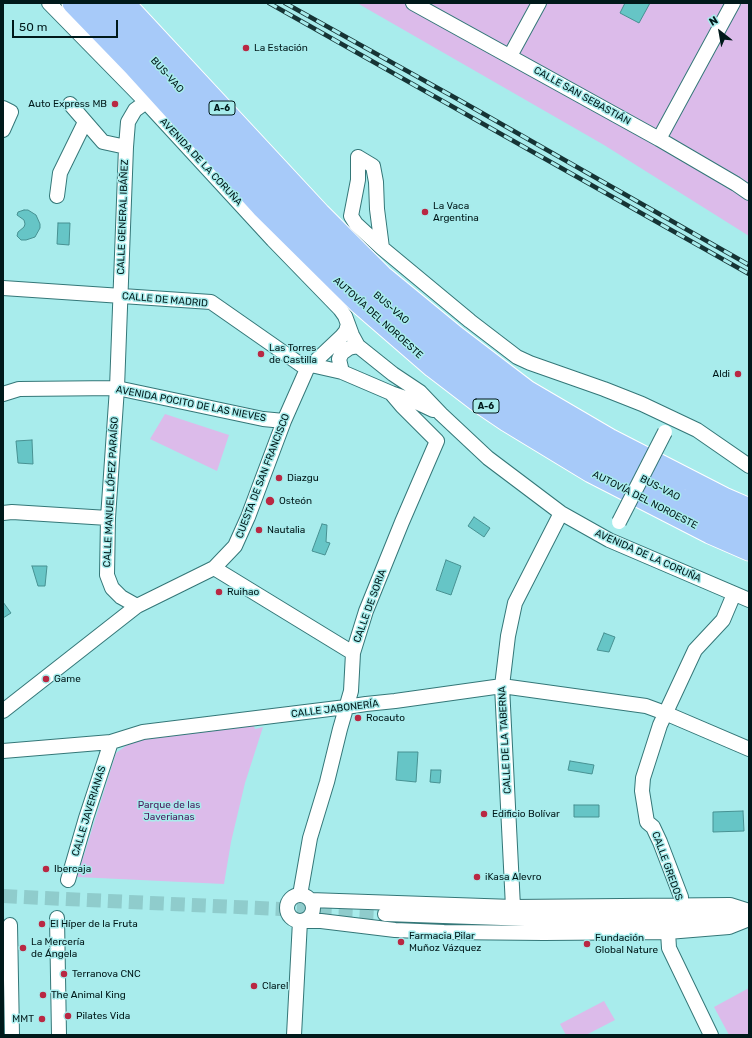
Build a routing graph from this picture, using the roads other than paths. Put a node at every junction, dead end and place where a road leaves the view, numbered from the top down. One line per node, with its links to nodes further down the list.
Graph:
1 (49, 3): 9 (street, AVENIDA DE LA CORUÑA)
2 (73, 3): 38 (highway, AUTOVÍA DEL NOROESTE / A-6)
3 (99, 3): 36 (highway, BUS-VAO)
4 (124, 3): 32 (highway, A-6)
5 (413, 3): 8 (street, CALLE SAN SEBASTIÁN)
6 (539, 3): 8 (street)
7 (733, 3): 14 (street)
8 (510, 56): 14 (street, CALLE SAN SEBASTIÁN)
9 (146, 102): 15 (street, CALLE GENERAL IBÁÑEZ); 21 (street, AVENIDA DE LA CORUÑA)
10 (70, 104): 12 (street)
11 (7, 110): 13 (street)
12 (86, 122): 15 (street); 17 (street)
13 (3, 130)
14 (659, 139): 16 (street, CALLE SAN SEBASTIÁN)
15 (126, 147): 20 (street, CALLE GENERAL IBÁÑEZ)
16 (749, 193)
17 (57, 196)
18 (382, 248): 18 (street); 29 (street)
19 (3, 288): 20 (street, CALLE DE MADRID)
20 (120, 296): 23 (street, CALLE DE MADRID); 25 (street, CALLE GENERAL IBÁÑEZ)
21 (348, 324): 22 (street, AVENIDA DE LA CORUÑA); 23 (street, CUESTA DE SAN FRANCISCO)
22 (361, 349): 24 (street); 28 (street, AVENIDA DE LA CORUÑA)
23 (309, 367): 24 (street); 30 (street, CUESTA DE SAN FRANCISCO)
24 (342, 372): 26 (street, AVENIDA DE LA CORUÑA)
25 (117, 388): 27 (street, AVENIDA POCITO DE LAS NIEVES); 30 (street, AVENIDA POCITO DE LAS NIEVES); 35 (street, CALLE MANUEL LÓPEZ PARAÍSO)
26 (391, 393): 28 (street, AVENIDA DE LA CORUÑA); 43 (street, CALLE DE SORIA)
27 (3, 394)
28 (440, 414): 34 (street, AVENIDA DE LA CORUÑA)
29 (673, 419): 31 (street); 37 (street, bridge)
30 (284, 421): 39 (street, CUESTA DE SAN FRANCISCO)
31 (749, 466)
32 (749, 509)
33 (3, 513): 35 (street)
34 (562, 513): 37 (street, AVENIDA DE LA CORUÑA); 44 (street, CALLE DE LA TABERNA)
35 (108, 518): 42 (street, CALLE MANUEL LÓPEZ PARAÍSO)
36 (749, 530)
37 (609, 540): 40 (street, AVENIDA DE LA CORUÑA)
38 (749, 550)
39 (214, 568): 42 (street, CUESTA DE SAN FRANCISCO); 43 (street)
40 (734, 594): 41 (street, AVENIDA DE LA CORUÑA); 47 (street, CALLE GREDOS)
41 (749, 600)
42 (137, 606): 46 (street, CUESTA DE SAN FRANCISCO)
43 (353, 653): 45 (street, CALLE DE SORIA)
44 (502, 686): 45 (street, CALLE JABONERÍA); 47 (street, CALLE JABONERÍA); 54 (street, CALLE DE LA TABERNA)
45 (346, 708): 48 (street, CALLE JABONERÍA); 52 (street, CALLE DE SORIA)
46 (3, 711)
47 (665, 713): 49 (street, CALLE JABONERÍA); 53 (street, CALLE GREDOS)
48 (111, 742): 50 (street, CALLE JABONERÍA); 51 (street, CALLE JAVERIANAS)
49 (749, 749)
50 (3, 751)
51 (68, 880)
52 (305, 898): 54 (street); 56 (street); 56 (street)
53 (681, 906): 54 (street); 55 (street)
54 (514, 907)
55 (749, 911)
56 (290, 914): 62 (street); 65 (street); 66 (street)
57 (385, 914): 58 (street)
58 (749, 915)
59 (57, 918): 64 (street)
60 (749, 919): 62 (street)
61 (10, 925): 63 (street)
62 (668, 932): 67 (street)
63 (12, 1035)
64 (60, 1035)
65 (286, 1035)
66 (294, 1035)
67 (711, 1035)

